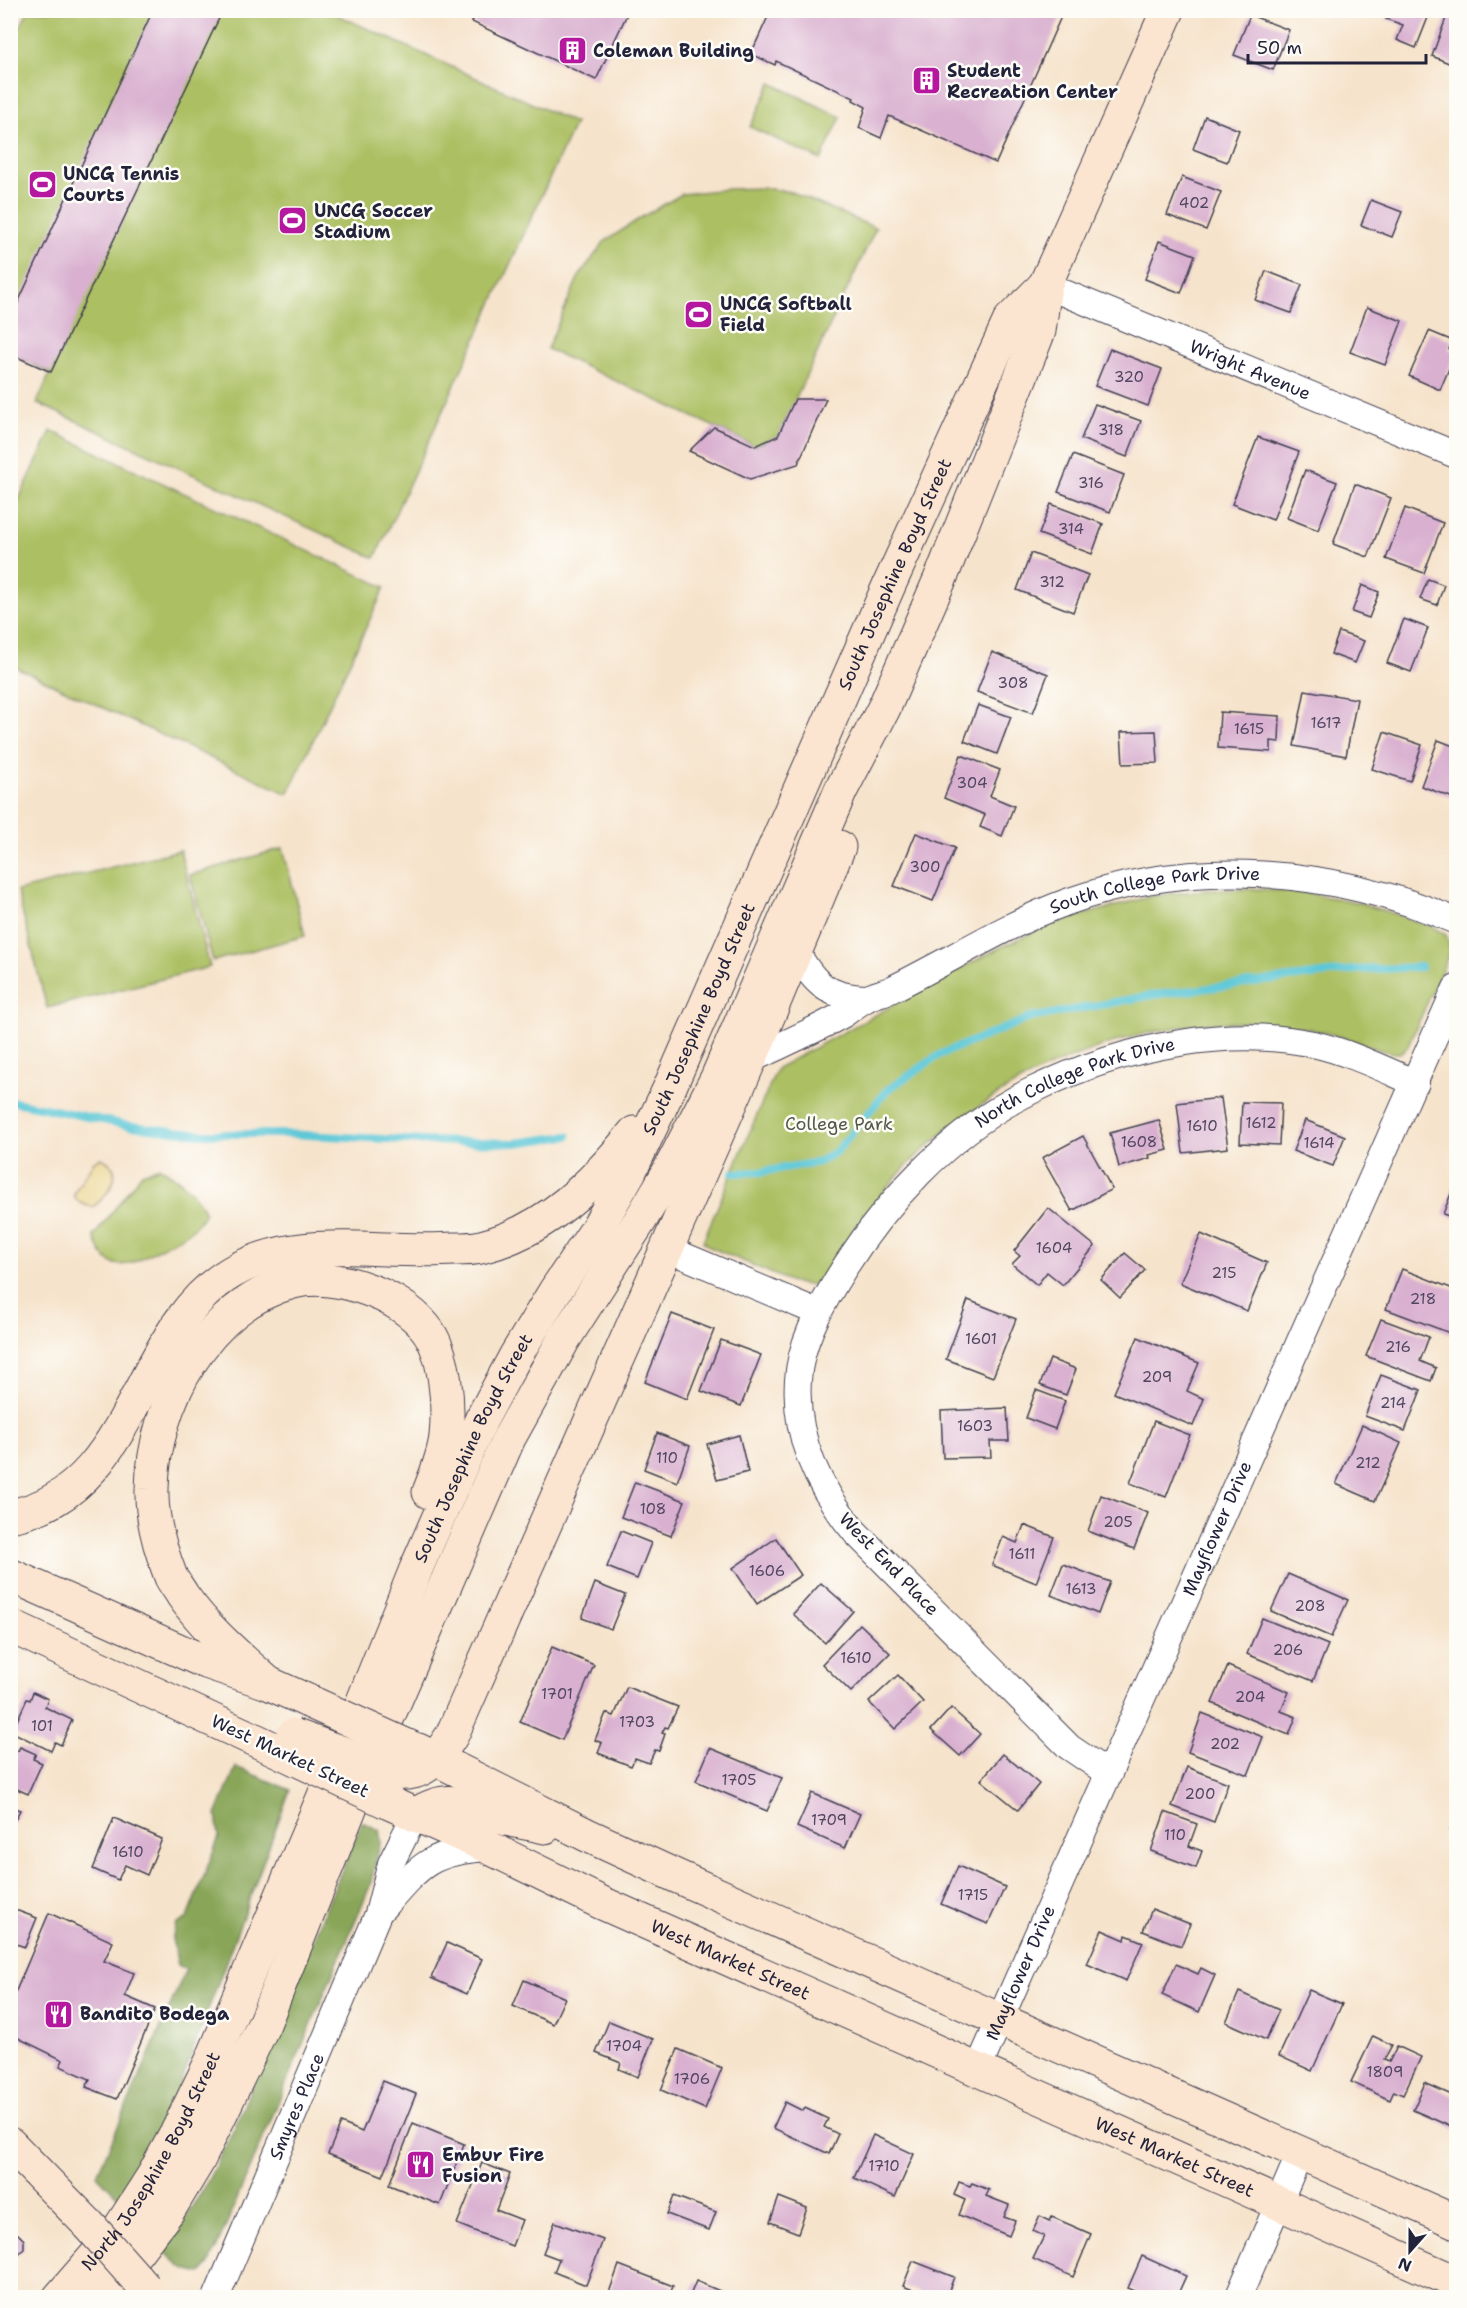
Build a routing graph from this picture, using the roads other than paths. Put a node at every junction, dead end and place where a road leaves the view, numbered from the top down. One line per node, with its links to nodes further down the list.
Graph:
1 (1168, 10): 2 (main road, South Josephine Boyd Street)
2 (1045, 285): 3 (street, Wright Avenue); 4 (main road, South Josephine Boyd Street); 11 (main road, South Josephine Boyd Street)
3 (1456, 455)
4 (884, 708): 6 (main road); 18 (main road, South Josephine Boyd Street)
5 (1456, 921): 7 (street, South College Park Drive)
6 (795, 951): 7 (street); 9 (main road)
7 (867, 998): 9 (street, South College Park Drive)
8 (1454, 1003): 10 (street, Mayflower Drive)
9 (750, 1060): 12 (main road)
10 (1416, 1083): 13 (street, North College Park Drive); 19 (street, Mayflower Drive)
11 (669, 1089): 14 (main road); 18 (main road, South Josephine Boyd Street)
12 (665, 1248): 13 (street); 20 (main road)
13 (817, 1312): 19 (street, West End Place)
14 (10, 1516)
15 (10, 1575): 17 (main road, West Market Street)
16 (10, 1626): 20 (main road, West Market Street, bridge)
17 (268, 1683): 18 (main road); 20 (main road, West Market Street, bridge)
18 (356, 1756): 32 (main road, North Josephine Boyd Street); 33 (main road, North Josephine Boyd Street)
19 (1109, 1774): 24 (street, Mayflower Drive)
20 (410, 1779): 21 (main road, West Market Street); 21 (main road); 22 (main road, West Market Street); 23 (street, Smyres Place)
21 (586, 1835): 24 (main road, West Market Street)
22 (490, 1848): 23 (street, Smyres Place); 25 (main road, West Market Street)
23 (378, 1914): 34 (street, Smyres Place)
24 (1000, 2020): 25 (street, Mayflower Drive); 27 (main road, West Market Street)
25 (978, 2069): 28 (main road, West Market Street)
26 (10, 2144): 31 (main road, bridge)
27 (1300, 2153): 28 (street); 29 (main road, West Market Street)
28 (1279, 2202): 30 (main road, West Market Street); 35 (street)
29 (1456, 2222)
30 (1454, 2275)
31 (150, 2293)
32 (59, 2298)
33 (101, 2298)
34 (216, 2298)
35 (1238, 2298)

